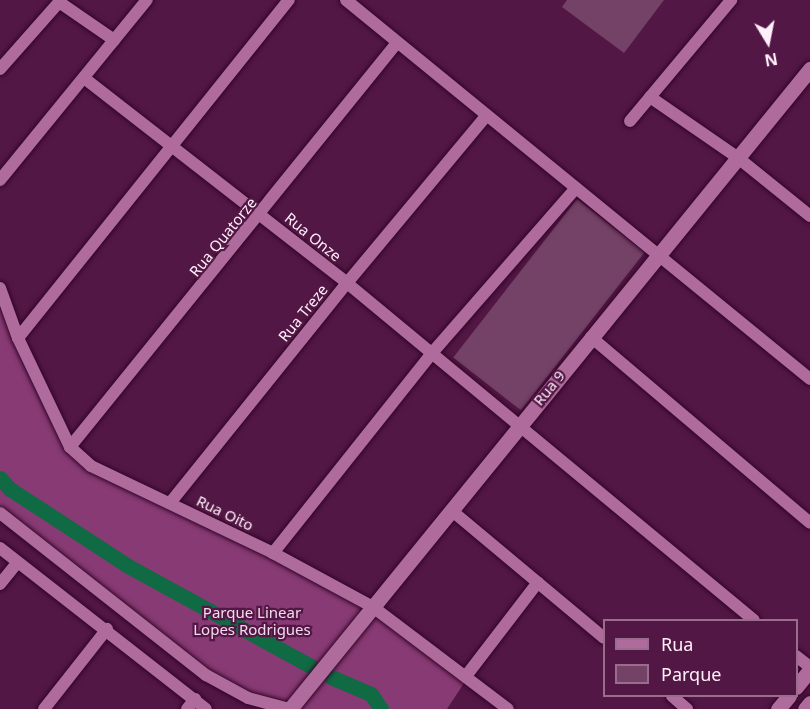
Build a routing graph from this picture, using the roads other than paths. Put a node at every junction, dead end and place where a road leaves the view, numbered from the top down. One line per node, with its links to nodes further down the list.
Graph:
1 (147, 0): 6 (street)
2 (289, 0): 14 (street)
3 (346, 0): 7 (street)
4 (731, 0): 11 (street)
5 (60, 1): 6 (street); 8 (street)
6 (114, 40): 10 (street)
7 (396, 44): 12 (street); 18 (street, Rua Quatorze)
8 (0, 69)
9 (810, 69): 15 (street, Rua 9)
10 (84, 78): 14 (street, Rua Onze); 16 (street)
11 (650, 97): 13 (street); 15 (street)
12 (486, 116): 17 (street); 21 (street, Rua Treze)
13 (630, 121)
14 (171, 147): 18 (street, Rua Onze); 24 (street)
15 (737, 157): 19 (street); 20 (street, Rua 9)
16 (0, 180)
17 (576, 188): 20 (street); 25 (street)
18 (261, 214): 21 (street, Rua Onze); 28 (street, Rua Quatorze)
19 (810, 216)
20 (657, 257): 23 (street, Rua 9); 26 (street)
21 (347, 283): 25 (street, Rua Onze); 29 (street, Rua Treze)
22 (0, 288): 24 (street, Rua Oito)
23 (591, 337): 27 (street, Rua 9); 32 (street)
24 (18, 338): 28 (street, Rua Oito)
25 (432, 354): 27 (street, Rua Onze); 34 (street)
26 (810, 379)
27 (519, 426): 30 (street, Rua 9); 39 (street, Rua Onze)
28 (70, 447): 29 (street, Rua Oito)
29 (170, 503): 34 (street, Rua Oito)
30 (451, 510): 36 (street); 38 (street, Rua 9)
31 (0, 513): 52 (street)
32 (810, 523)
33 (0, 548): 35 (street)
34 (273, 553): 38 (street, Rua Oito)
35 (17, 563): 37 (street); 40 (street)
36 (538, 582): 41 (street); 44 (street)
37 (0, 584)
38 (374, 607): 44 (street, Rua Oito); 52 (street, Rua 9)
39 (752, 619)
40 (106, 629): 49 (street); 50 (street)
41 (603, 637)
42 (798, 658): 43 (street)
43 (810, 669): 45 (street)
44 (466, 676): 53 (street, Rua Oito)
45 (798, 684)
46 (673, 697): 54 (street)
47 (788, 697): 55 (street)
48 (810, 703): 56 (street)
49 (191, 704): 51 (street)
50 (44, 709)
51 (206, 709)
52 (290, 709)
53 (507, 709)
54 (687, 709)
55 (778, 709)
56 (805, 709)

